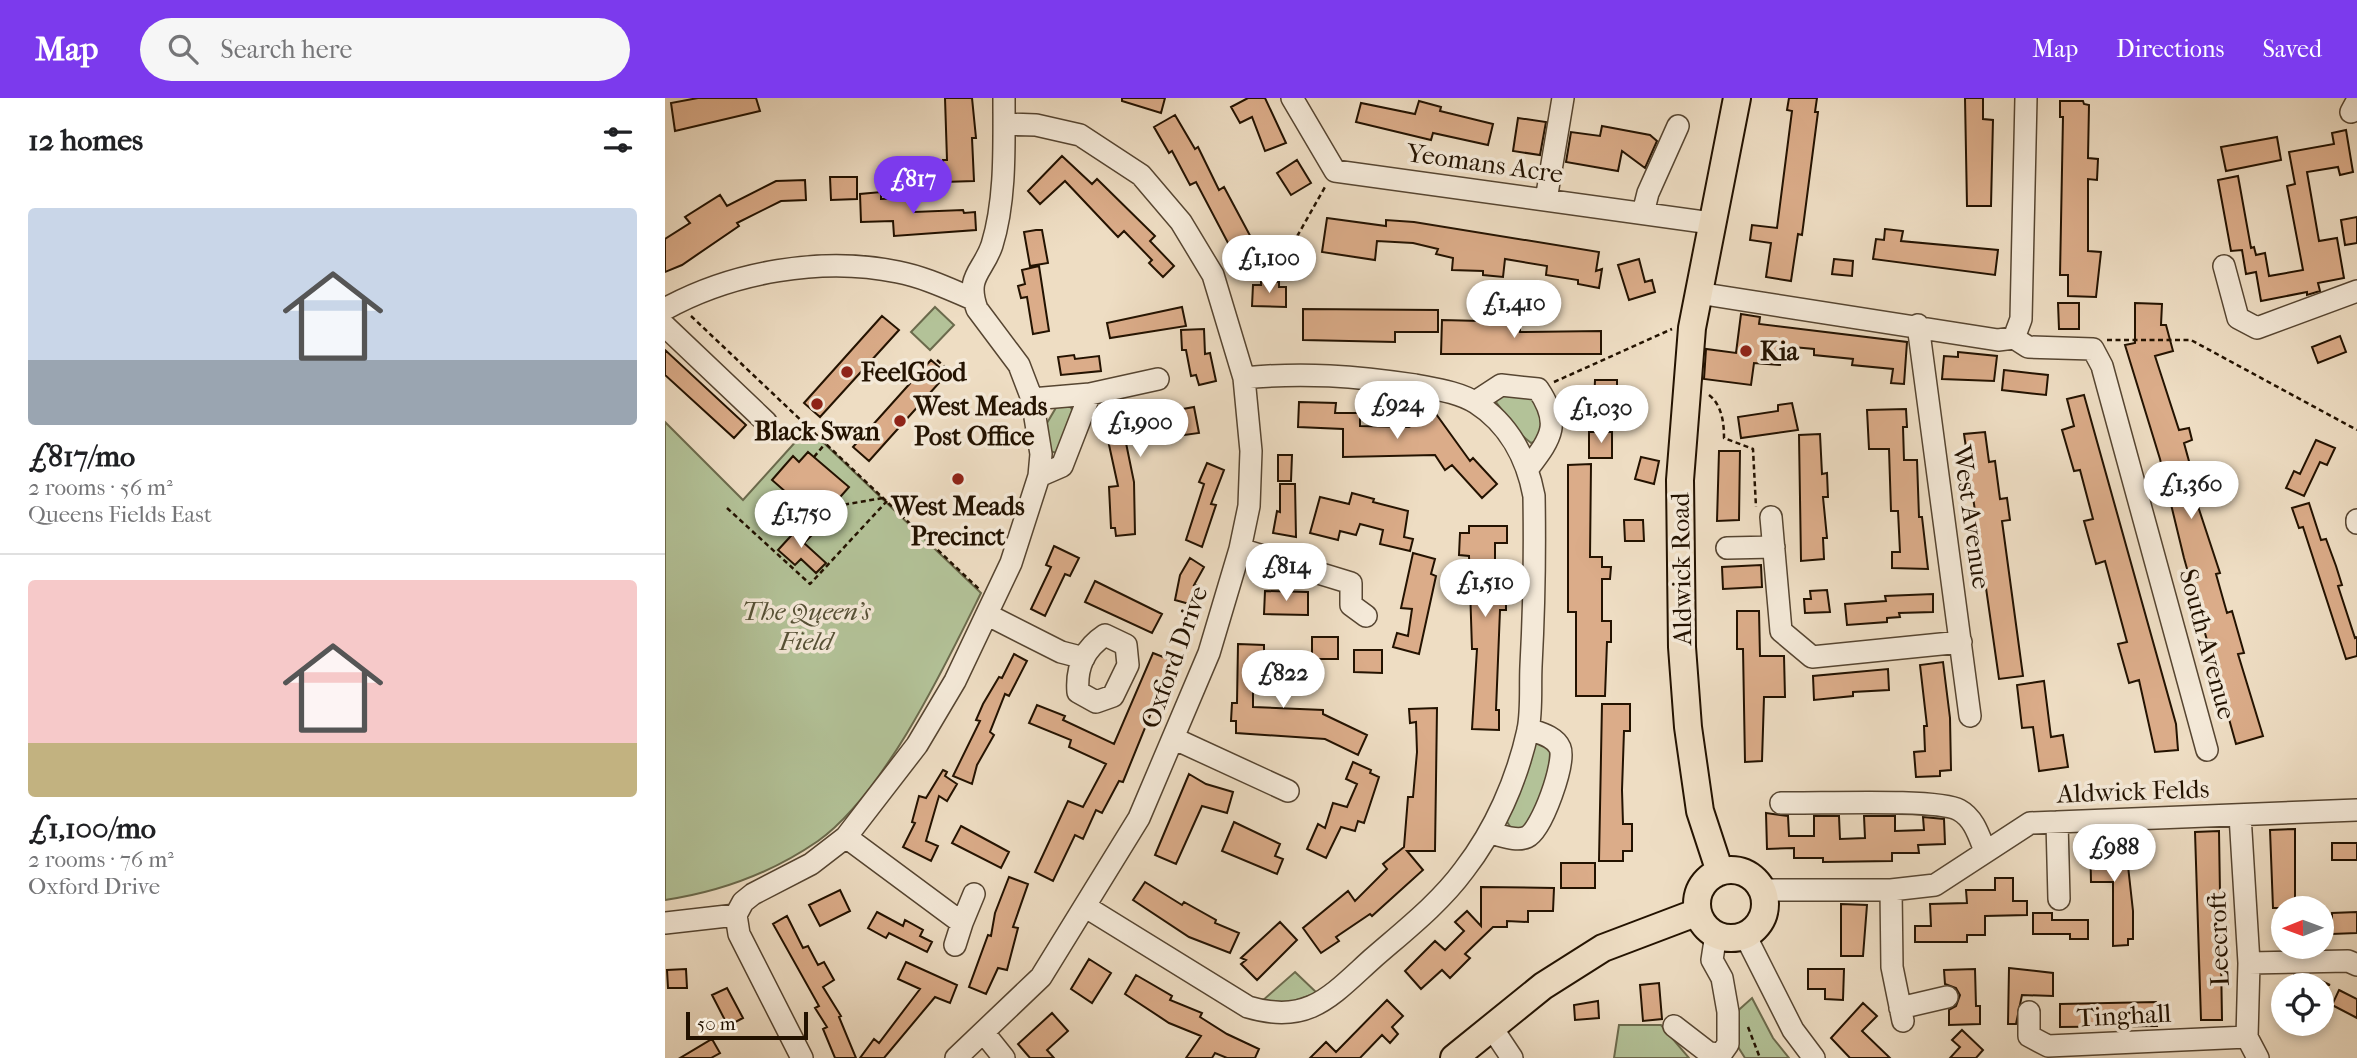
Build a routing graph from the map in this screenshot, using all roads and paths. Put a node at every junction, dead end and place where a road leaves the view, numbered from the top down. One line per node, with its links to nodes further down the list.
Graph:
1 (1004, 98): 6 (street)
2 (1292, 98): 8 (street)
3 (1563, 98): 9 (street)
4 (1737, 98): 11 (main road, Aldwick Road)
5 (2025, 98): 21 (street)
6 (1004, 124): 13 (street, Oxford Drive); 16 (street)
7 (1678, 126): 10 (street)
8 (1335, 171): 9 (street, Yeomans Acre); 13 (path)
9 (1546, 200): 10 (street, Yeomans Acre)
10 (1643, 213): 11 (street, Yeomans Acre)
11 (1711, 223): 15 (main road, Aldwick Road)
12 (2224, 266): 14 (street)
13 (1213, 275): 24 (street, Oxford Drive)
14 (2357, 291)
15 (1698, 293): 18 (street); 20 (main road, Aldwick Road)
16 (973, 299): 17 (street); 30 (street)
17 (671, 306): 35 (path)
18 (1918, 325): 21 (street); 49 (street, West Avenue)
19 (665, 326): 32 (street)
20 (1692, 328): 27 (path); 28 (main road, Aldwick Road)
21 (2014, 338): 22 (street)
22 (2093, 349): 33 (path); 54 (street, South Avenue)
23 (937, 360): 25 (path)
24 (1244, 378): 31 (street); 46 (street, Oxford Drive)
25 (958, 379)
26 (1158, 379): 29 (street)
27 (1538, 389): 31 (street); 37 (street)
28 (1686, 390): 43 (path); 63 (main road, Aldwick Road)
29 (1090, 394): 30 (street); 38 (street)
30 (1033, 399): 38 (street)
31 (1475, 402): 37 (street)
32 (766, 422)
33 (2357, 430)
34 (829, 439): 35 (path)
35 (825, 443): 36 (path); 39 (path)
36 (814, 457)
37 (1529, 467): 52 (street)
38 (1039, 476): 47 (street)
39 (883, 498): 40 (path); 41 (path)
40 (838, 501)
41 (887, 501): 42 (path); 47 (path)
42 (727, 508)
43 (1771, 517): 44 (street)
44 (1774, 547): 45 (street); 49 (street)
45 (1727, 548)
46 (1240, 549): 48 (street); 53 (street, Oxford Drive)
47 (991, 609): 50 (street); 61 (street)
48 (1366, 616)
49 (1961, 642): 51 (street, West Avenue)
50 (1084, 657)
51 (1970, 716)
52 (1528, 729): 60 (street); 60 (street)
53 (1175, 739): 55 (street); 68 (street, Oxford Drive)
54 (2207, 750)
55 (1288, 791)
56 (1781, 803): 62 (street)
57 (2357, 810): 58 (street, Aldwick Felds)
58 (2240, 815): 59 (street, Aldwick Felds); 76 (street, Leecroft)
59 (2057, 822): 62 (street, Aldwick Felds); 67 (street)
60 (1490, 832): 68 (street)
61 (846, 837): 70 (street); 72 (street)
62 (1985, 850): 65 (street, Aldwick Felds)
63 (1720, 872): 64 (main road); 69 (main road)
64 (1762, 890): 65 (street, Aldwick Felds); 74 (main road)
65 (1891, 890): 78 (street)
66 (974, 894): 72 (street)
67 (2059, 899)
68 (1086, 907): 82 (street, Oxford Drive)
69 (1698, 912): 73 (main road); 81 (main road)
70 (737, 915): 71 (street); 84 (street)
71 (665, 923)
72 (962, 923): 75 (street)
73 (1716, 934): 74 (main road); 80 (street)
74 (1745, 935): 89 (street)
75 (954, 945)
76 (2249, 963): 77 (street); 83 (street, Leecroft)
77 (2357, 965)
78 (1947, 997)
79 (2029, 1012): 83 (street, Tinghall)
80 (1674, 1026)
81 (1492, 1028): 87 (main road); 88 (street)
82 (984, 1033): 85 (street, Oxford Drive); 86 (street)
83 (2247, 1037): 90 (street, Leecroft)
84 (802, 1058)
85 (956, 1058)
86 (1004, 1058)
87 (1454, 1058)
88 (1511, 1058)
89 (1814, 1058)
90 (2258, 1058)

